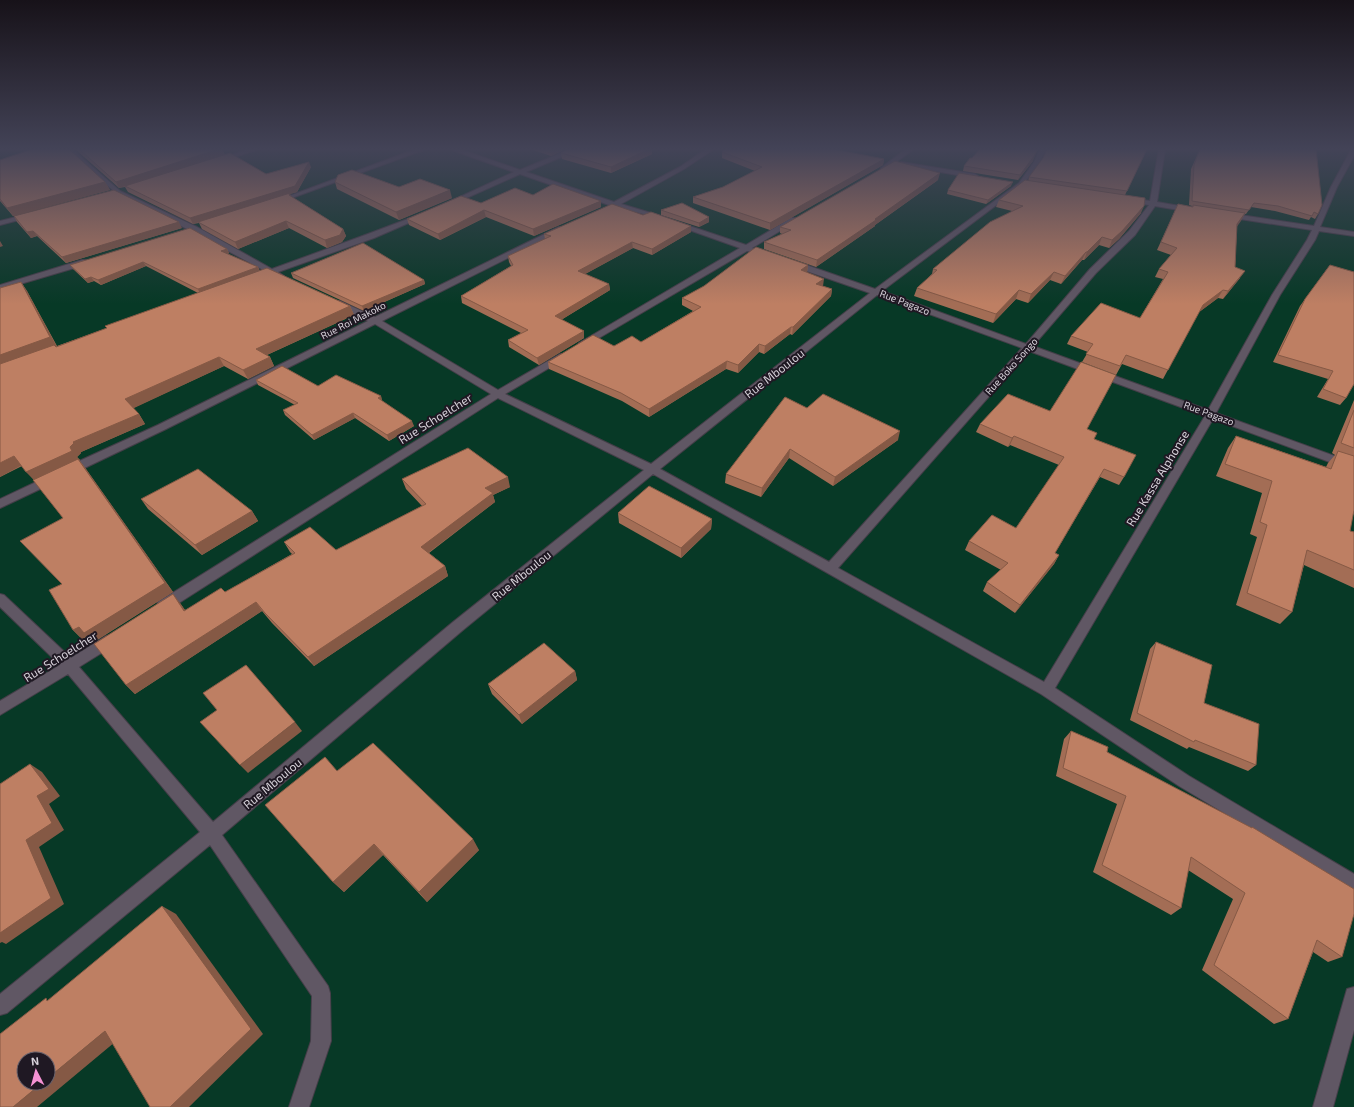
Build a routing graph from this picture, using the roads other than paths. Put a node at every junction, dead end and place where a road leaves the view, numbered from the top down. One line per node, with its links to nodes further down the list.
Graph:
1 (138, 201): 22 (street)
2 (279, 201): 11 (street)
3 (456, 201): 13 (street)
4 (601, 201): 12 (street)
5 (622, 201): 12 (street)
6 (999, 201): 34 (street, Rue Mboulou)
7 (1132, 201): 10 (street)
8 (1153, 201): 10 (street, Rue Boko Songo)
9 (1328, 201): 23 (street, Rue Kassa Alphonse)
10 (1152, 204): 15 (street); 37 (street, Rue Boko Songo)
11 (267, 205)
12 (614, 205): 14 (street); 26 (street)
13 (444, 206)
14 (601, 211)
15 (1199, 211)
16 (430, 212): 30 (street)
17 (37, 214): 20 (street)
18 (1222, 214): 23 (street)
19 (800, 217): 26 (street, Rue Schoelcher)
20 (0, 224)
21 (566, 226): 36 (street, Rue Roi Makoko)
22 (198, 227): 24 (street); 30 (street)
23 (1317, 228): 25 (street); 39 (street, Rue Kassa Alphonse)
24 (180, 233)
25 (1354, 234)
26 (748, 248): 27 (street); 38 (street, Rue Schoelcher)
27 (763, 253)
28 (92, 260): 33 (street)
29 (785, 261): 34 (street, Rue Pagazo)
30 (271, 272): 31 (street); 32 (street)
31 (257, 277)
32 (292, 282)
33 (0, 288)
34 (876, 292): 37 (street, Rue Pagazo); 41 (street, Rue Mboulou)
35 (327, 298): 36 (street)
36 (376, 321): 38 (street); 42 (street, Rue Roi Makoko)
37 (1027, 348): 39 (street, Rue Pagazo); 43 (street, Rue Boko Songo)
38 (498, 394): 41 (street); 45 (street, Rue Schoelcher)
39 (1211, 414): 40 (street, Rue Pagazo); 48 (street, Rue Kassa Alphonse)
40 (1354, 467)
41 (652, 469): 43 (street); 50 (street, Rue Mboulou)
42 (0, 504)
43 (831, 568): 48 (street)
44 (0, 599): 47 (street)
45 (153, 613)
46 (120, 634): 47 (street, Rue Schoelcher)
47 (70, 666): 49 (street, Rue Schoelcher); 50 (street)
48 (1046, 690): 51 (street)
49 (0, 710)
50 (211, 833): 53 (street, Rue Mboulou); 54 (street)
51 (1354, 882)
52 (1354, 996): 55 (street)
53 (0, 1006)
54 (300, 1107)
55 (1323, 1107)

